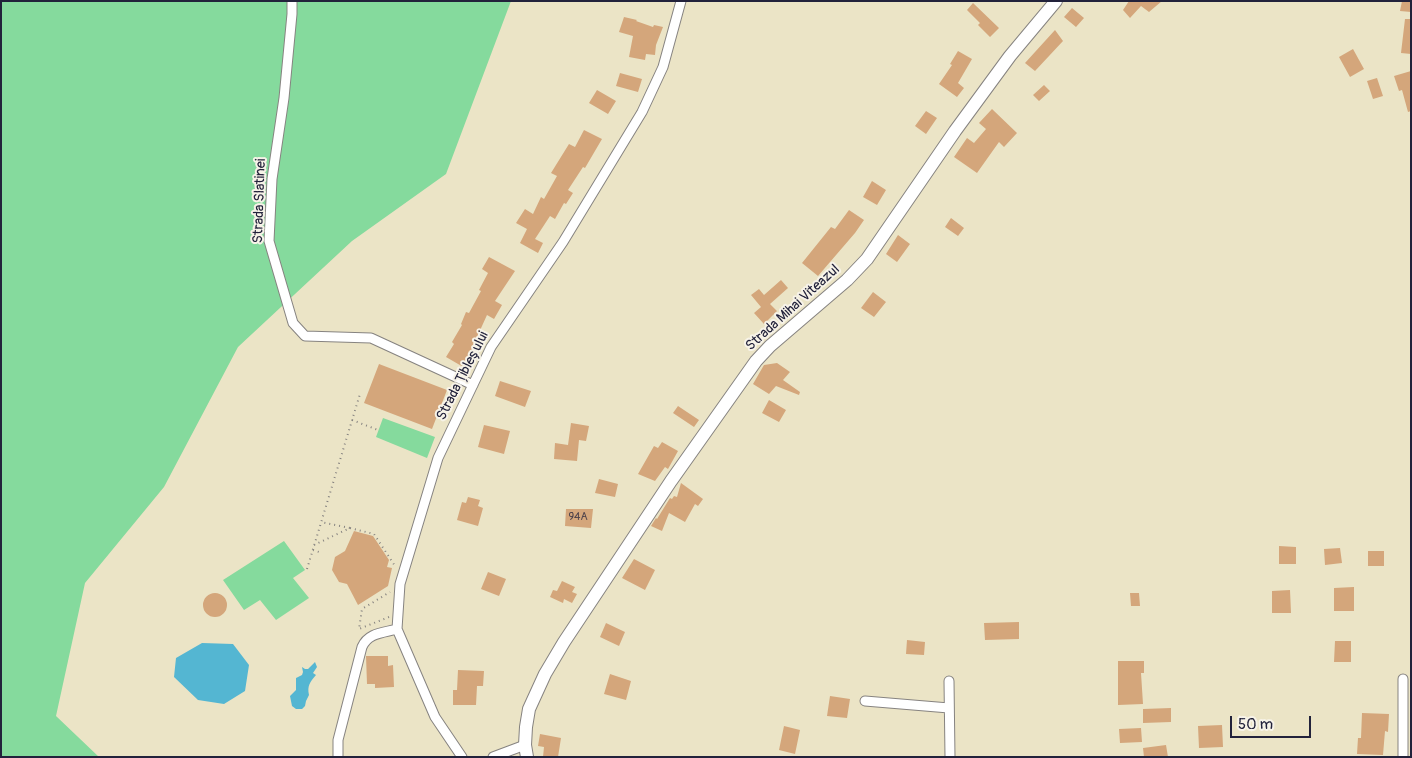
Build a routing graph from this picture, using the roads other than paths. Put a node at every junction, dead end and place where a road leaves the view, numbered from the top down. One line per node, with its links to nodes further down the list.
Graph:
1 (292, 1): 4 (street, Strada Slatinei)
2 (681, 1): 4 (street, Strada Țibleșului)
3 (1056, 1): 10 (main road, Strada Mihai Viteazul)
4 (473, 385): 5 (street, Strada Țibleșului)
5 (396, 629): 11 (street); 12 (street)
6 (1403, 679): 15 (street)
7 (949, 681): 9 (street)
8 (865, 701): 9 (street)
9 (949, 708): 14 (street)
10 (526, 751): 13 (street)
11 (338, 757)
12 (462, 757)
13 (493, 757)
14 (950, 757)
15 (1403, 757)

